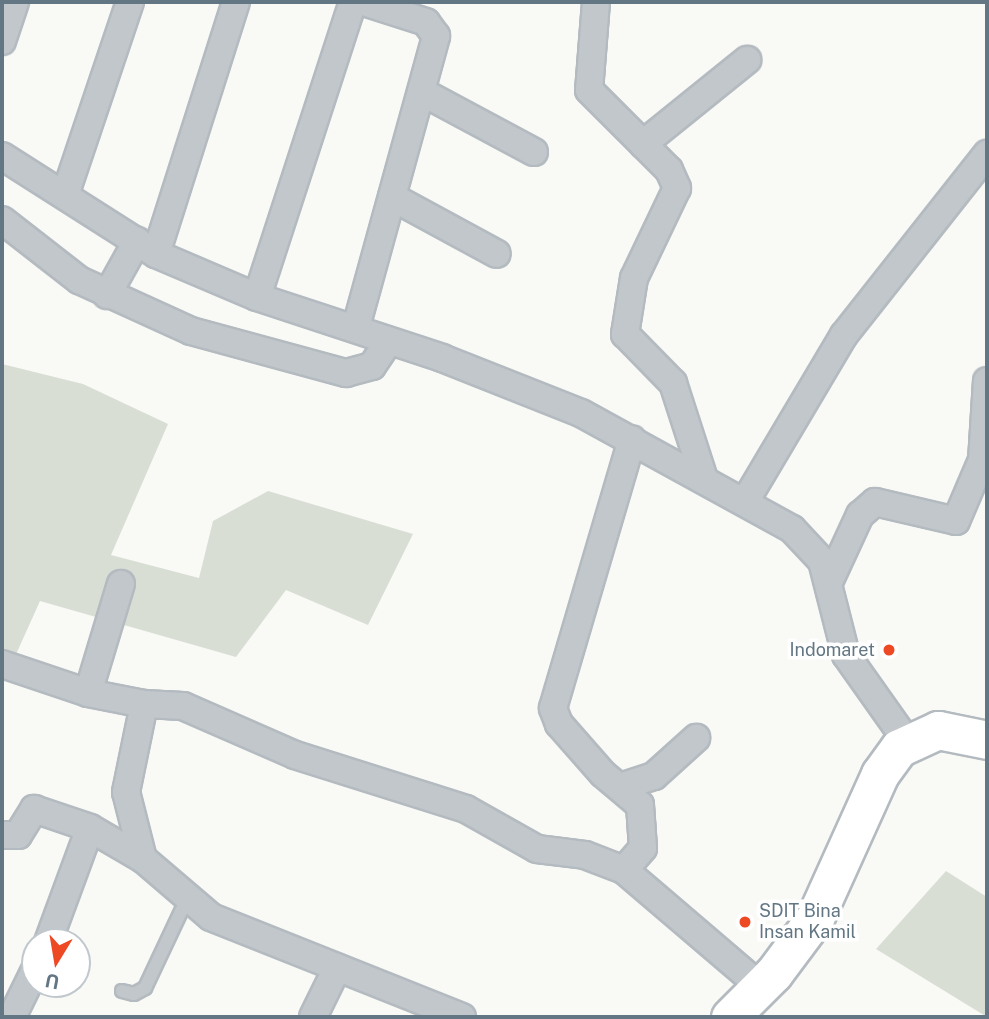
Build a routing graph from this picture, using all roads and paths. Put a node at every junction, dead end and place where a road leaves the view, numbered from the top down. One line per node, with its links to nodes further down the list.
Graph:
1 (130, 2): 12 (street)
2 (236, 2): 15 (street)
3 (353, 2): 18 (street)
4 (363, 2): 7 (street)
5 (596, 2): 8 (street)
6 (747, 60): 8 (street)
7 (422, 92): 9 (street); 13 (street)
8 (643, 144): 23 (street)
9 (534, 152)
10 (987, 154): 24 (street)
11 (2, 156): 12 (street)
12 (65, 195): 15 (street)
13 (392, 197): 16 (street); 19 (street)
14 (2, 219): 17 (street)
15 (146, 247): 17 (street); 18 (street)
16 (497, 254)
17 (107, 295): 20 (street)
18 (257, 297): 19 (street)
19 (356, 327): 20 (street)
20 (389, 341): 22 (street)
21 (987, 381): 25 (street)
22 (632, 439): 23 (street); 33 (street)
23 (703, 476): 24 (street)
24 (746, 500): 25 (street)
25 (829, 582): 32 (street)
26 (121, 584): 28 (street)
27 (2, 664): 28 (street)
28 (88, 694): 29 (street)
29 (144, 704): 36 (street); 37 (street)
30 (696, 738): 33 (street)
31 (987, 740): 32 (street)
32 (907, 741): 41 (street)
33 (620, 788): 37 (street)
34 (90, 828): 35 (street); 36 (street); 39 (street)
35 (2, 835)
36 (143, 859): 38 (street)
37 (624, 870): 41 (street)
38 (186, 901): 40 (street); 42 (lane)
39 (53, 928)
40 (337, 968): 45 (street); 46 (street)
41 (761, 987): 47 (street)
42 (122, 991)
43 (21, 998): 44 (street)
44 (12, 1017)
45 (313, 1017)
46 (462, 1017)
47 (730, 1017)

